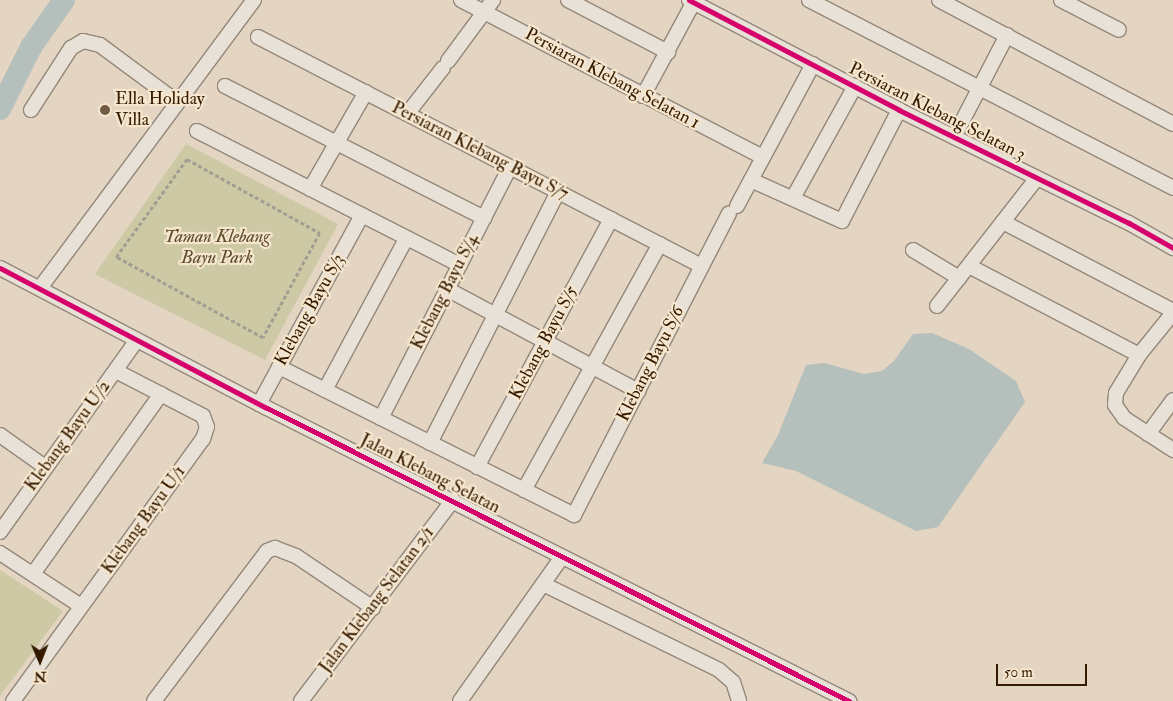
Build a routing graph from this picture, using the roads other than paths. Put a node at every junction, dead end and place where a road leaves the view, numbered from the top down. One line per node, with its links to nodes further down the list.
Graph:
1 (254, 0): 20 (street)
2 (462, 0): 9 (street, Persiaran Klebang Selatan 1)
3 (493, 0): 9 (street)
4 (568, 0): 13 (street)
5 (810, 0): 17 (street)
6 (939, 0): 11 (street)
7 (1061, 0): 10 (street)
8 (692, 1): 13 (street); 14 (street, Persiaran Klebang Selatan 3)
9 (484, 12): 19 (street, Persiaran Klebang Selatan 1); 23 (street)
10 (1119, 30)
11 (1007, 35): 17 (street); 24 (street)
12 (258, 37): 18 (street, Persiaran Klebang Bayu S/7)
13 (668, 52): 19 (street)
14 (812, 64): 16 (street, Persiaran Klebang Selatan 3); 28 (street, Klebang Bayu S/6)
15 (225, 86): 27 (street)
16 (855, 86): 22 (street, Persiaran Klebang Selatan 3); 35 (street)
17 (981, 88): 26 (street); 32 (street)
18 (366, 92): 23 (street, Persiaran Klebang Bayu S/7); 27 (street)
19 (643, 96): 28 (street, Persiaran Klebang Selatan 1)
20 (177, 102): 21 (street); 49 (street)
21 (32, 110)
22 (900, 110): 26 (street, Persiaran Klebang Selatan 3); 35 (street)
23 (408, 114): 29 (street, Persiaran Klebang Bayu S/7)
24 (1173, 124)
25 (197, 131): 33 (street)
26 (954, 137): 30 (street, Persiaran Klebang Selatan 3)
27 (337, 143): 33 (street); 37 (street)
28 (763, 157): 31 (street, Klebang Bayu S/6)
29 (510, 167): 34 (street, Persiaran Klebang Bayu S/7); 37 (street, Klebang Bayu S/4)
30 (1037, 178): 39 (street); 42 (street, Persiaran Klebang Selatan 3)
31 (751, 180): 35 (street); 45 (street, Klebang Bayu S/6)
32 (1173, 188)
33 (310, 189): 36 (street)
34 (558, 192): 38 (street, Persiaran Klebang Bayu S/7); 53 (street)
35 (793, 198)
36 (362, 216): 40 (street); 57 (street, Klebang Bayu S/3)
37 (484, 218): 44 (street, Klebang Bayu S/4)
38 (611, 219): 41 (street, Persiaran Klebang Bayu S/7); 55 (street, Klebang Bayu S/5)
39 (1003, 222): 46 (street); 52 (street)
40 (406, 239): 44 (street); 60 (street)
41 (660, 244): 45 (street, Persiaran Klebang Bayu S/7); 58 (street)
42 (1173, 248)
43 (914, 250): 48 (street)
44 (460, 265): 50 (street, Klebang Bayu S/4)
45 (701, 266): 61 (street, Klebang Bayu S/6)
46 (970, 266): 48 (street); 56 (street)
47 (0, 268): 49 (street, Jalan Klebang Selatan)
48 (959, 278): 51 (street)
49 (40, 288): 54 (street, Jalan Klebang Selatan)
50 (447, 289): 53 (street); 65 (street, Klebang Bayu S/4)
51 (937, 306)
52 (1173, 312): 56 (street)
53 (495, 315): 55 (street); 68 (street)
54 (136, 341): 59 (street, Klebang Bayu U/2); 64 (street, Jalan Klebang Selatan)
55 (545, 341): 58 (street); 71 (street, Klebang Bayu S/5)
56 (1139, 355): 66 (street)
57 (279, 367): 60 (street); 64 (street, Klebang Bayu S/3)
58 (594, 368): 61 (street); 72 (street)
59 (116, 371): 62 (street, Klebang Bayu U/1); 70 (street, Klebang Bayu U/2)
60 (325, 390): 65 (street)
61 (638, 391): 72 (street, Klebang Bayu S/6)
62 (161, 394): 78 (street); 80 (street, Klebang Bayu U/1)
63 (1173, 400): 66 (street)
64 (259, 404): 73 (street, Jalan Klebang Selatan)
65 (380, 418): 68 (street)
66 (1148, 434): 69 (street)
67 (0, 435): 70 (street)
68 (430, 443): 71 (street)
69 (1173, 450)
70 (45, 467): 74 (street, Klebang Bayu U/2)
71 (478, 467): 72 (street)
72 (524, 490)
73 (452, 500): 77 (street, Jalan Klebang Selatan); 81 (street, Jalan Klebang Selatan 2/1)
74 (5, 515): 75 (street, Klebang Bayu U/2)
75 (0, 532)
76 (0, 553): 78 (street)
77 (562, 557): 79 (street); 87 (street, Jalan Klebang Selatan)
78 (33, 574): 80 (street)
79 (543, 584): 85 (street); 86 (street)
80 (81, 606): 83 (street, Klebang Bayu U/1)
81 (372, 608): 82 (street, Jalan Klebang Selatan 2/1); 84 (street)
82 (308, 698)
83 (13, 701)
84 (154, 701)
85 (460, 701)
86 (739, 701)
87 (849, 701)

